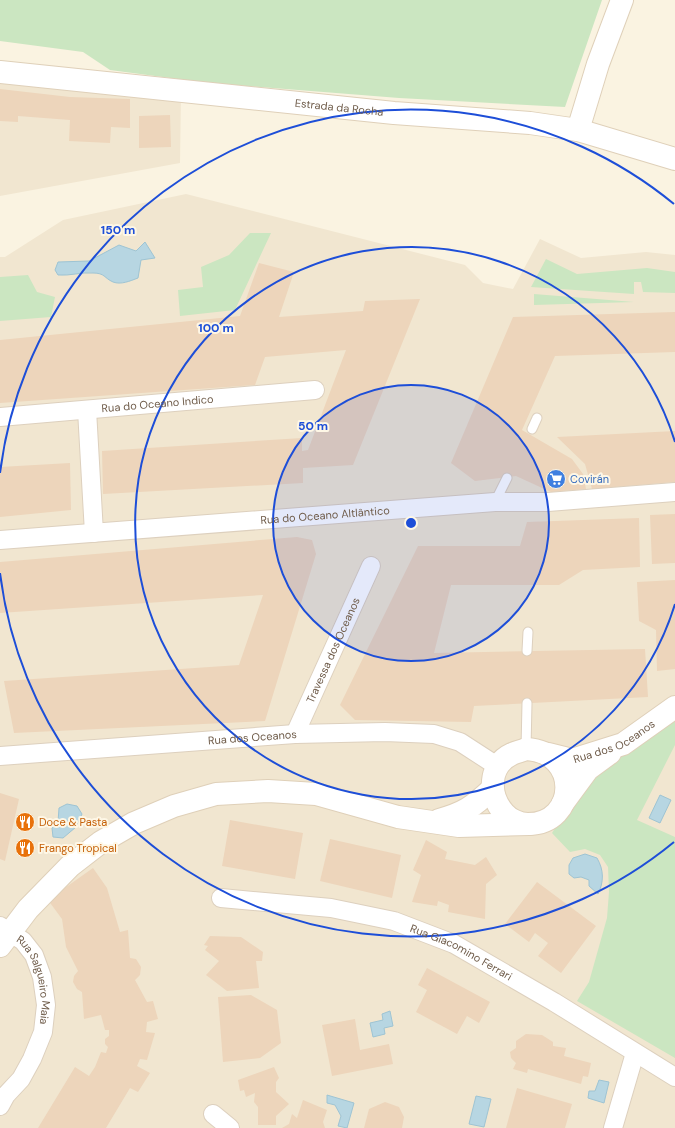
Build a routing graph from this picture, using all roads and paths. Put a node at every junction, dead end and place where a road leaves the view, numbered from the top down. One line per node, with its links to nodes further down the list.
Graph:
1 (622, 0): 3 (street)
2 (0, 72): 3 (street, Estrada da Rocha)
3 (578, 130): 4 (street, Estrada da Rocha)
4 (675, 159)
5 (315, 390): 6 (street, Rua do Oceano Indico)
6 (87, 410): 7 (street, Rua do Oceano Indico); 13 (street)
7 (0, 417)
8 (537, 418): 9 (lane)
9 (532, 429)
10 (507, 478): 12 (lane)
11 (675, 492): 12 (street, Rua do Oceano Altlântico)
12 (495, 502): 13 (street, Rua do Oceano Altlântico)
13 (94, 533): 14 (street, Rua do Oceano Altlântico)
14 (0, 540)
15 (371, 566): 20 (street, Travessa dos Oceanos)
16 (528, 632): 17 (lane)
17 (528, 651)
18 (527, 703): 22 (lane)
19 (675, 707): 21 (street, Rua dos Oceanos)
20 (296, 734): 23 (street, Rua dos Oceanos); 25 (street, Rua dos Oceanos)
21 (623, 744): 24 (street, Rua dos Oceanos); 27 (street)
22 (526, 749): 24 (street); 25 (street)
23 (0, 754)
24 (548, 754): 27 (street)
25 (497, 766): 26 (street)
26 (492, 789): 28 (street); 29 (street)
27 (562, 806): 29 (street)
28 (433, 822): 29 (street); 31 (street)
29 (529, 824)
30 (221, 898): 32 (street, Rua Giacomino Ferrari)
31 (3, 939): 34 (street, Rua Salgueiro Maia)
32 (635, 1053): 33 (street, Rua Giacomino Ferrari); 37 (street)
33 (675, 1077)
34 (0, 1106)
35 (214, 1114): 36 (street)
36 (230, 1128)
37 (613, 1128)

